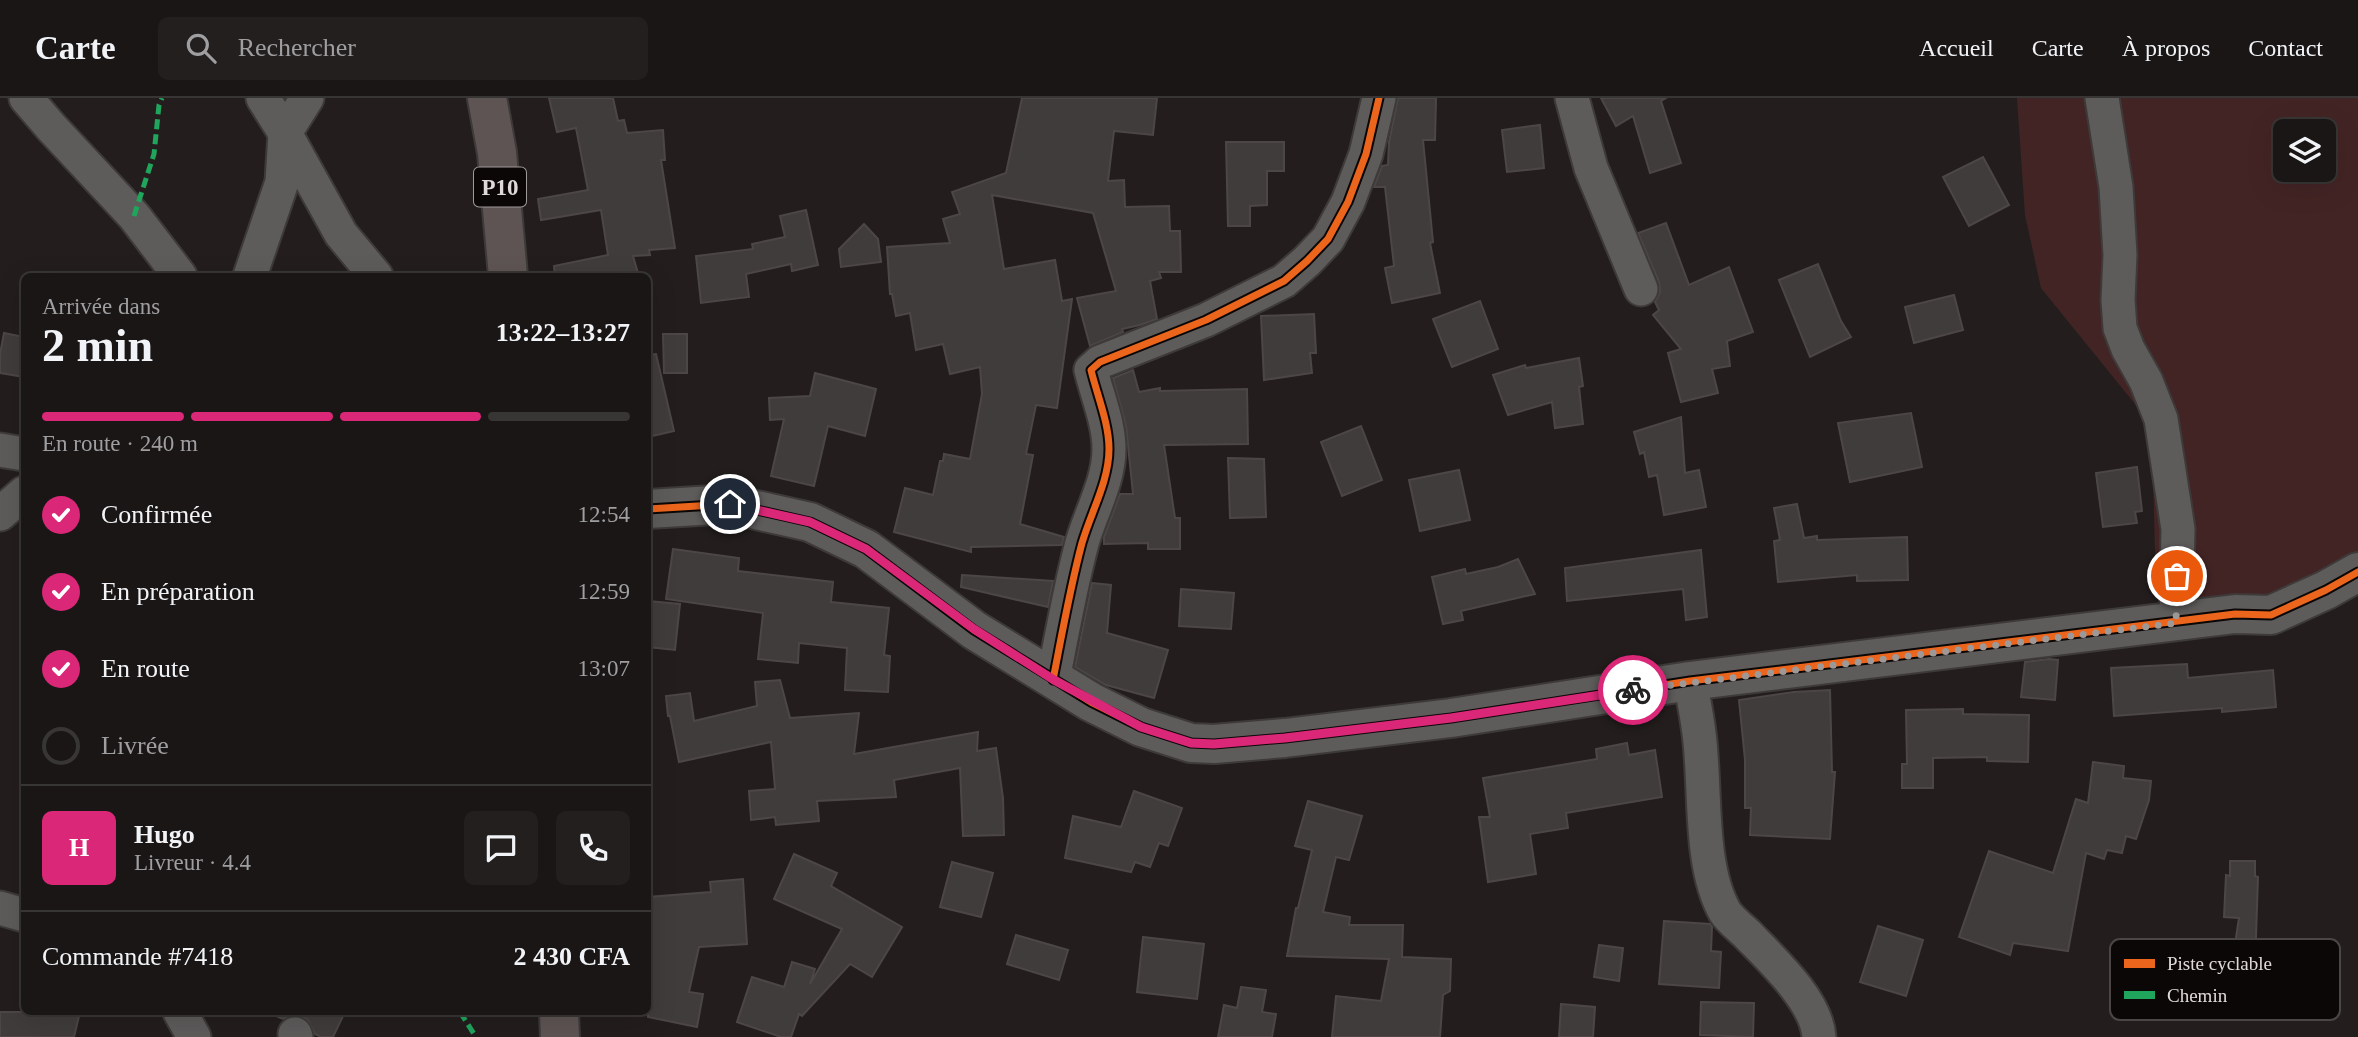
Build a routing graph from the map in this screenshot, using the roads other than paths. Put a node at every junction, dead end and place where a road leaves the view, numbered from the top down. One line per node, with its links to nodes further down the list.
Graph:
1 (26, 98): 9 (street)
2 (262, 98): 8 (street)
3 (307, 98): 8 (street)
4 (487, 98): 12 (main road, P10)
5 (1379, 98): 21 (street)
6 (1572, 98): 13 (street)
7 (2102, 98): 20 (street)
8 (285, 133): 10 (street); 11 (street)
9 (178, 273)
10 (251, 273)
11 (374, 273)
12 (508, 273)
13 (1641, 289)
14 (0, 450): 15 (street)
15 (21, 454)
16 (21, 496): 18 (street)
17 (651, 509): 21 (street)
18 (0, 514)
19 (2358, 572): 20 (street)
20 (2176, 623): 22 (street)
21 (1054, 680): 22 (street)
22 (1690, 681): 29 (street)
23 (0, 908): 24 (street)
24 (21, 914)
25 (182, 1015): 27 (street)
26 (559, 1015): 28 (main road)
27 (194, 1037)
28 (560, 1037)
29 (1819, 1037)

